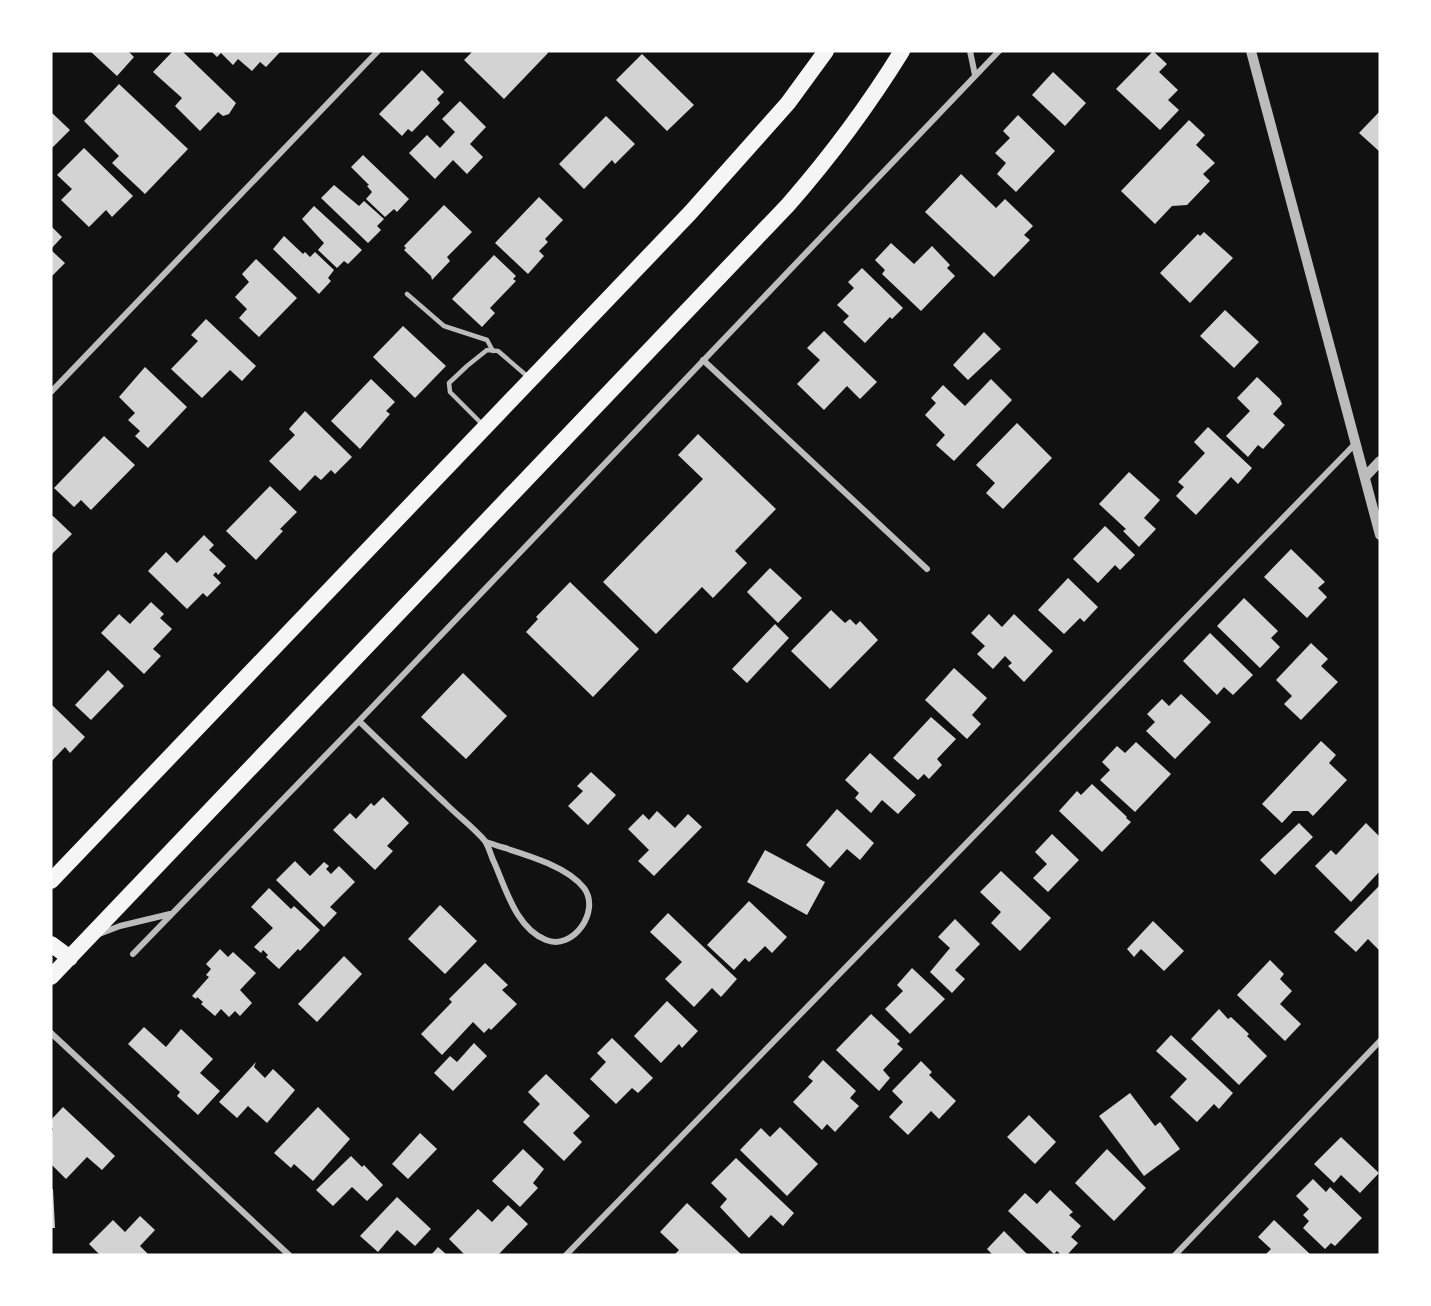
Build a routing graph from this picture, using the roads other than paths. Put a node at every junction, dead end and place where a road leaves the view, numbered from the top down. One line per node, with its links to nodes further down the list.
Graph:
1 (378, 51): 12 (street)
2 (826, 51): 11 (highway)
3 (902, 51): 23 (highway)
4 (970, 51): 7 (street)
5 (999, 51): 7 (street)
6 (1251, 51): 14 (street)
7 (975, 75): 10 (street)
8 (407, 294): 9 (lane)
9 (493, 351): 11 (lane); 13 (lane)
10 (704, 360): 18 (street); 19 (street)
11 (532, 380): 13 (highway)
12 (51, 392)
13 (486, 428): 21 (highway)
14 (1354, 445): 16 (street); 31 (street)
15 (1380, 461): 16 (street)
16 (1365, 477): 17 (street)
17 (1380, 535)
18 (927, 569)
19 (359, 721): 20 (street); 22 (street)
20 (486, 842): 20 (street)
21 (51, 881)
22 (173, 913): 23 (street); 25 (street)
23 (86, 940): 26 (highway)
24 (51, 944): 26 (highway)
25 (133, 954)
26 (70, 958): 27 (highway)
27 (51, 977)
28 (51, 1033): 30 (street)
29 (1380, 1041): 32 (street)
30 (289, 1255)
31 (566, 1255)
32 (1175, 1255)

